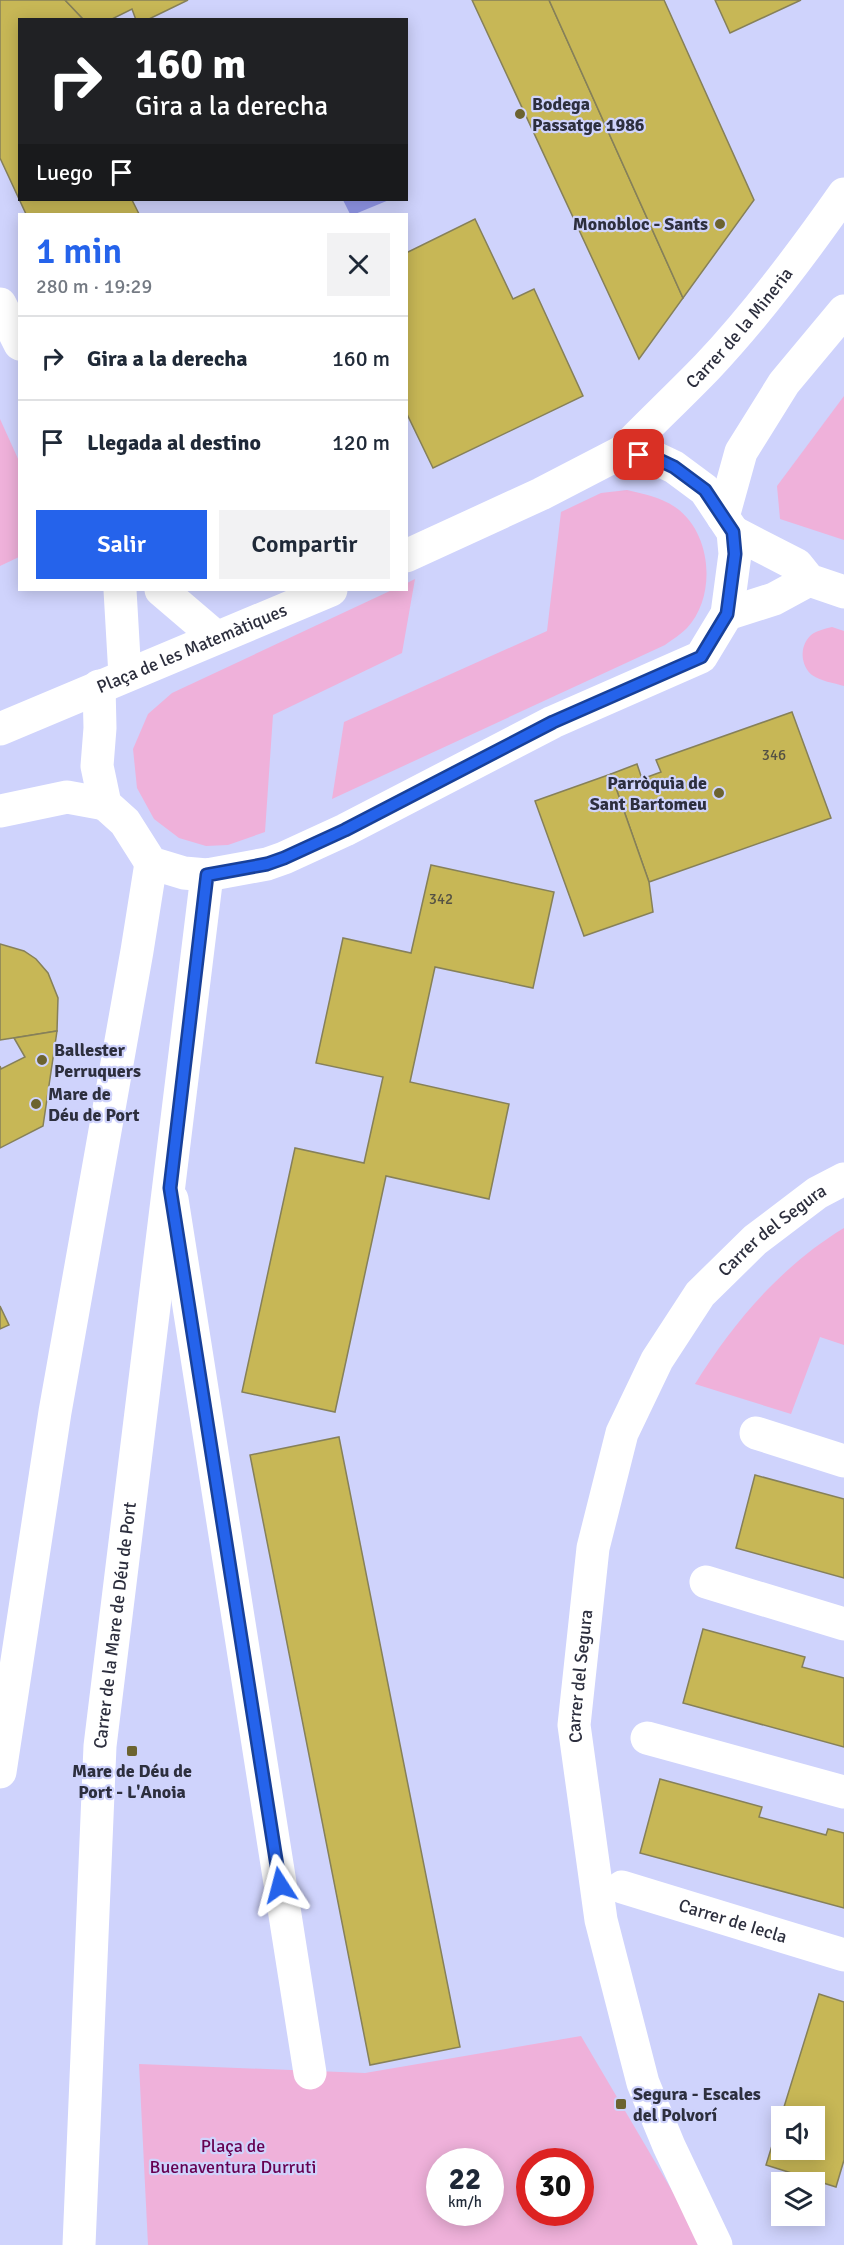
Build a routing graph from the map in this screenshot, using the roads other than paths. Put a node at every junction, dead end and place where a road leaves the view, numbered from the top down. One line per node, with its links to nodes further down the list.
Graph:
1 (844, 194): 5 (street, Carrer de la Mineria)
2 (0, 304): 4 (street)
3 (844, 311): 6 (street)
4 (18, 340)
5 (622, 452): 6 (street); 7 (street)
6 (728, 524): 8 (street); 13 (street)
7 (408, 555)
8 (809, 580): 12 (street); 13 (street)
9 (120, 591): 15 (street)
10 (162, 591): 14 (street)
11 (329, 591): 14 (street, Plaça de les Matemàtiques)
12 (844, 592)
13 (727, 614): 20 (street)
14 (216, 637): 15 (street, Plaça de les Matemàtiques)
15 (112, 681): 16 (street); 17 (street, Plaça de les Matemàtiques)
16 (0, 729)
17 (105, 804): 18 (street); 19 (street)
18 (0, 811)
19 (151, 863): 20 (street); 28 (street)
20 (207, 875): 22 (street, Carrer de la Mare de Déu de Port)
21 (844, 1179): 34 (street, Carrer del Segura)
22 (170, 1188): 32 (street, Carrer de la Mare de Déu de Port); 33 (street, Carrer de la Mare de Déu de Port)
23 (756, 1433): 24 (street)
24 (844, 1461)
25 (706, 1582): 26 (street)
26 (844, 1624)
27 (646, 1738): 29 (street)
28 (0, 1772)
29 (844, 1792)
30 (622, 1887): 31 (street, Carrer de Iecla)
31 (844, 1955)
32 (310, 2073)
33 (79, 2245)
34 (716, 2245)

